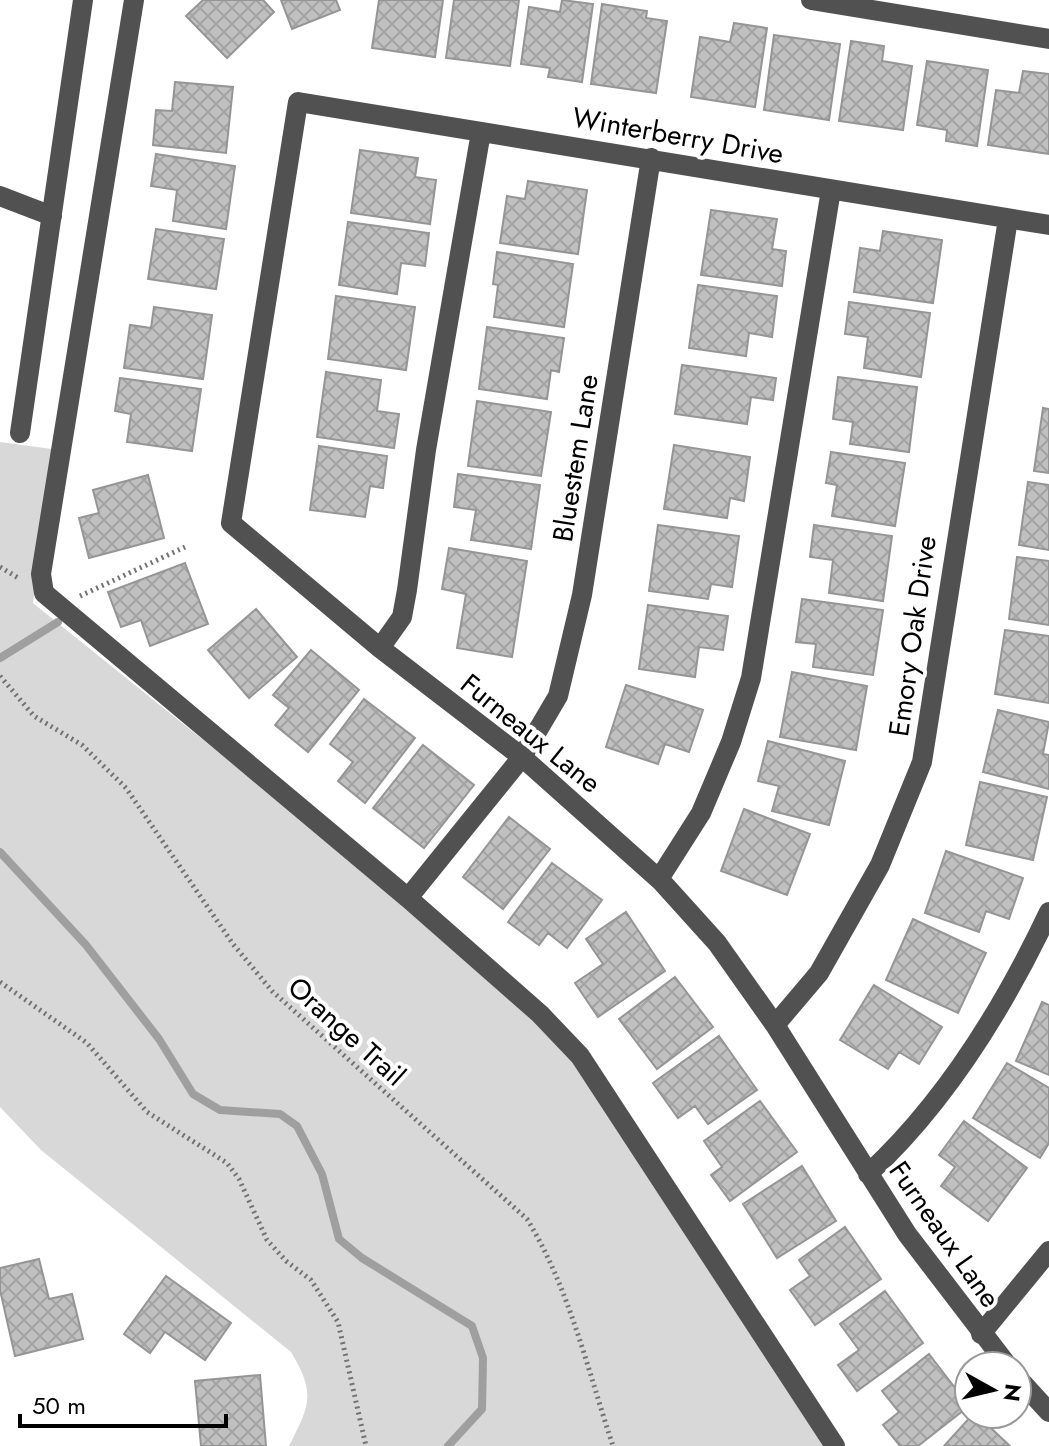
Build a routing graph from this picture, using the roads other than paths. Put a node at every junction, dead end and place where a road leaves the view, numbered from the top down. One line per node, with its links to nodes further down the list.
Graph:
1 (83, 0): 10 (street)
2 (134, 0): 17 (street)
3 (811, 0): 4 (street)
4 (1049, 39)
5 (298, 102): 6 (street, Winterberry Drive); 14 (street, Furneaux Lane)
6 (481, 132): 7 (street, Winterberry Drive); 14 (street)
7 (651, 158): 8 (street, Winterberry Drive); 15 (street, Bluestem Lane)
8 (831, 190): 11 (street, Winterberry Drive); 16 (street)
9 (0, 196): 10 (street)
10 (52, 216): 13 (street)
11 (1008, 219): 12 (street, Winterberry Drive); 19 (street, Emory Oak Drive)
12 (1049, 225)
13 (20, 433)
14 (380, 648): 15 (street, Furneaux Lane)
15 (522, 757): 16 (street, Furneaux Lane); 17 (street, Bluestem Lane)
16 (659, 879): 19 (street, Furneaux Lane)
17 (408, 898): 26 (street)
18 (1049, 912): 20 (street)
19 (775, 1025): 20 (street, Furneaux Lane)
20 (868, 1174): 22 (street, Furneaux Lane)
21 (1049, 1251): 22 (street)
22 (981, 1334): 23 (street, Furneaux Lane)
23 (994, 1350)
24 (1033, 1394): 25 (street)
25 (1049, 1412)
26 (835, 1446)

